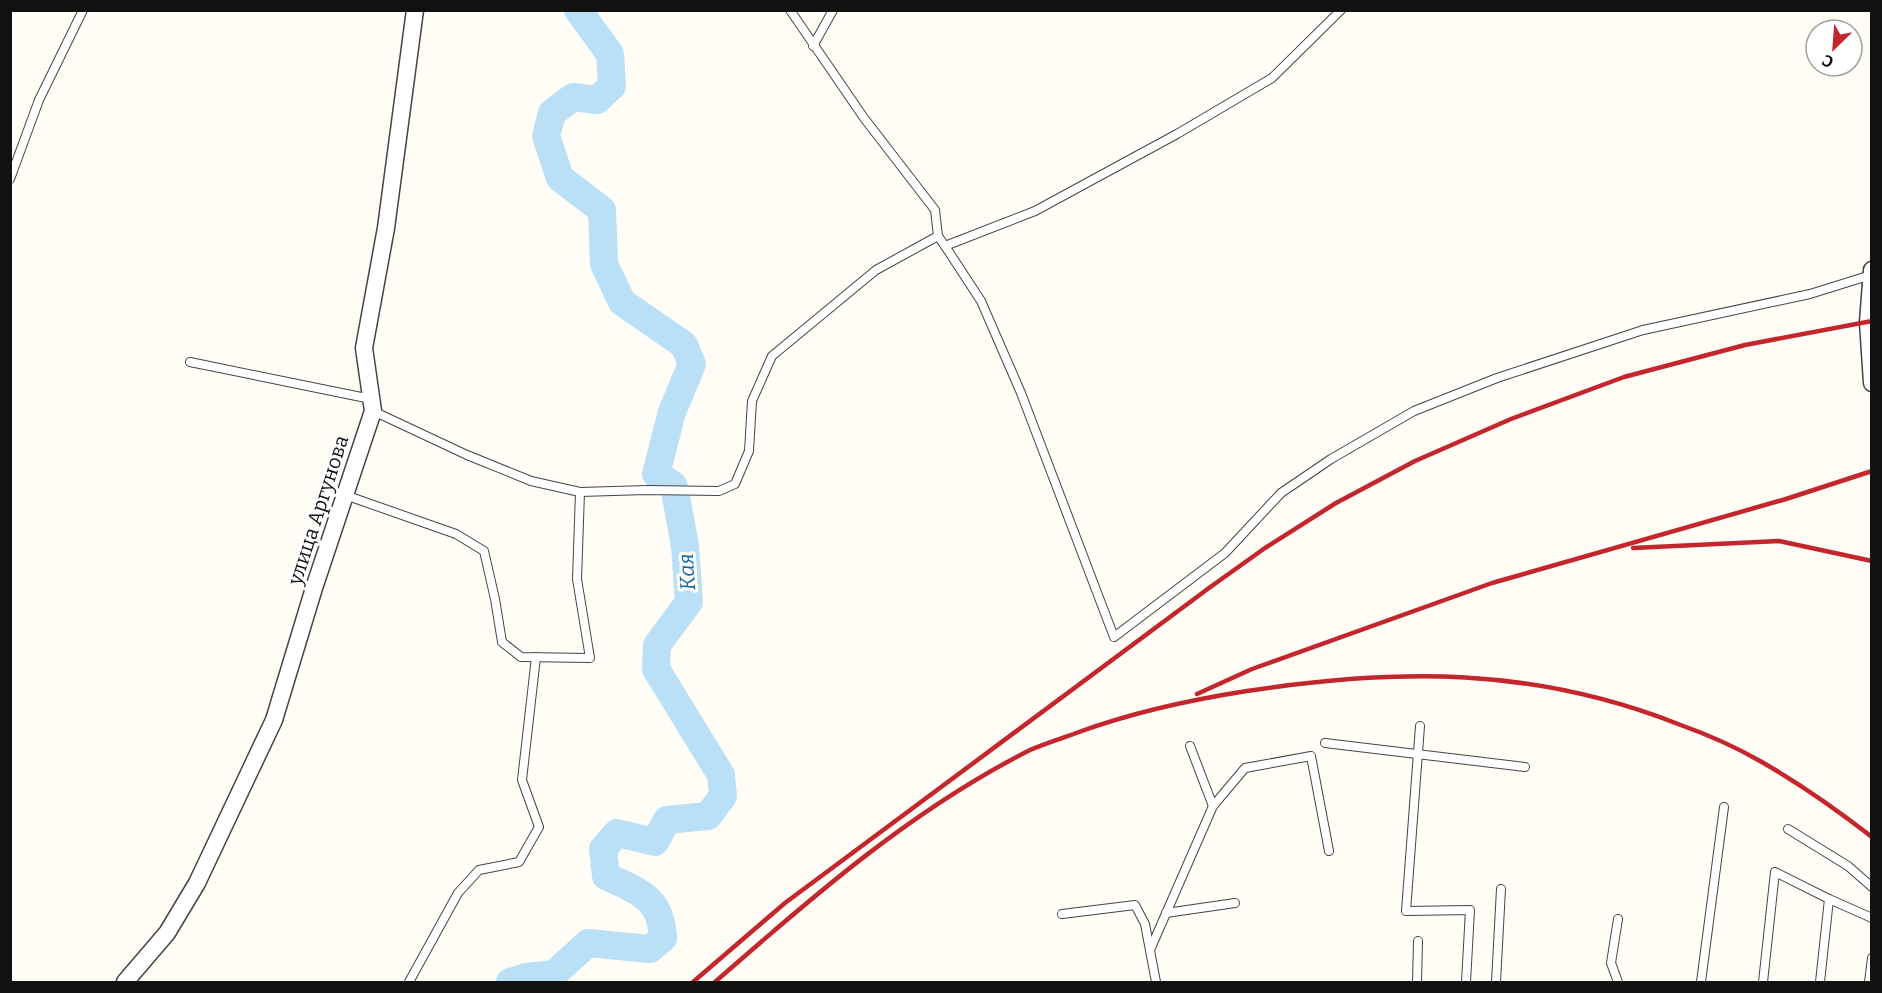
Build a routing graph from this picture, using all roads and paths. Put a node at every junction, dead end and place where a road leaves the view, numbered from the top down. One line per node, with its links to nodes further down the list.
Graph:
1 (83, 10): 7 (lane)
2 (415, 10): 14 (street, улица Аргунова)
3 (790, 10): 6 (lane)
4 (833, 10): 6 (lane)
5 (1341, 10): 9 (lane)
6 (813, 46): 8 (lane)
7 (10, 179)
8 (938, 236): 9 (lane); 15 (lane)
9 (945, 246): 11 (lane)
10 (1872, 270): 11 (street)
11 (1871, 275): 13 (street)
12 (190, 362): 14 (lane)
13 (1872, 383)
14 (373, 405): 15 (lane); 16 (street, улица Аргунова)
15 (580, 492): 17 (lane)
16 (345, 495): 17 (lane); 38 (street, улица Аргунова)
17 (536, 657): 39 (lane)
18 (1420, 726): 21 (lane)
19 (1325, 743): 21 (lane)
20 (1190, 746): 23 (lane)
21 (1418, 754): 22 (lane); 42 (lane)
22 (1525, 767)
23 (1213, 806): 26 (lane); 31 (lane)
24 (1724, 807): 45 (lane)
25 (1788, 829): 27 (lane)
26 (1329, 851)
27 (1872, 887)
28 (1501, 889): 43 (lane)
29 (1829, 899): 33 (lane); 46 (lane); 47 (lane)
30 (1235, 903): 31 (lane)
31 (1166, 913): 36 (lane)
32 (1062, 914): 36 (lane)
33 (1872, 918)
34 (1618, 919): 44 (lane)
35 (1418, 940): 41 (lane)
36 (1150, 950): 40 (lane)
37 (1872, 958): 48 (lane)
38 (125, 982)
39 (409, 982)
40 (1156, 982)
41 (1418, 982)
42 (1466, 982)
43 (1496, 982)
44 (1618, 982)
45 (1701, 982)
46 (1763, 982)
47 (1820, 982)
48 (1869, 982)

